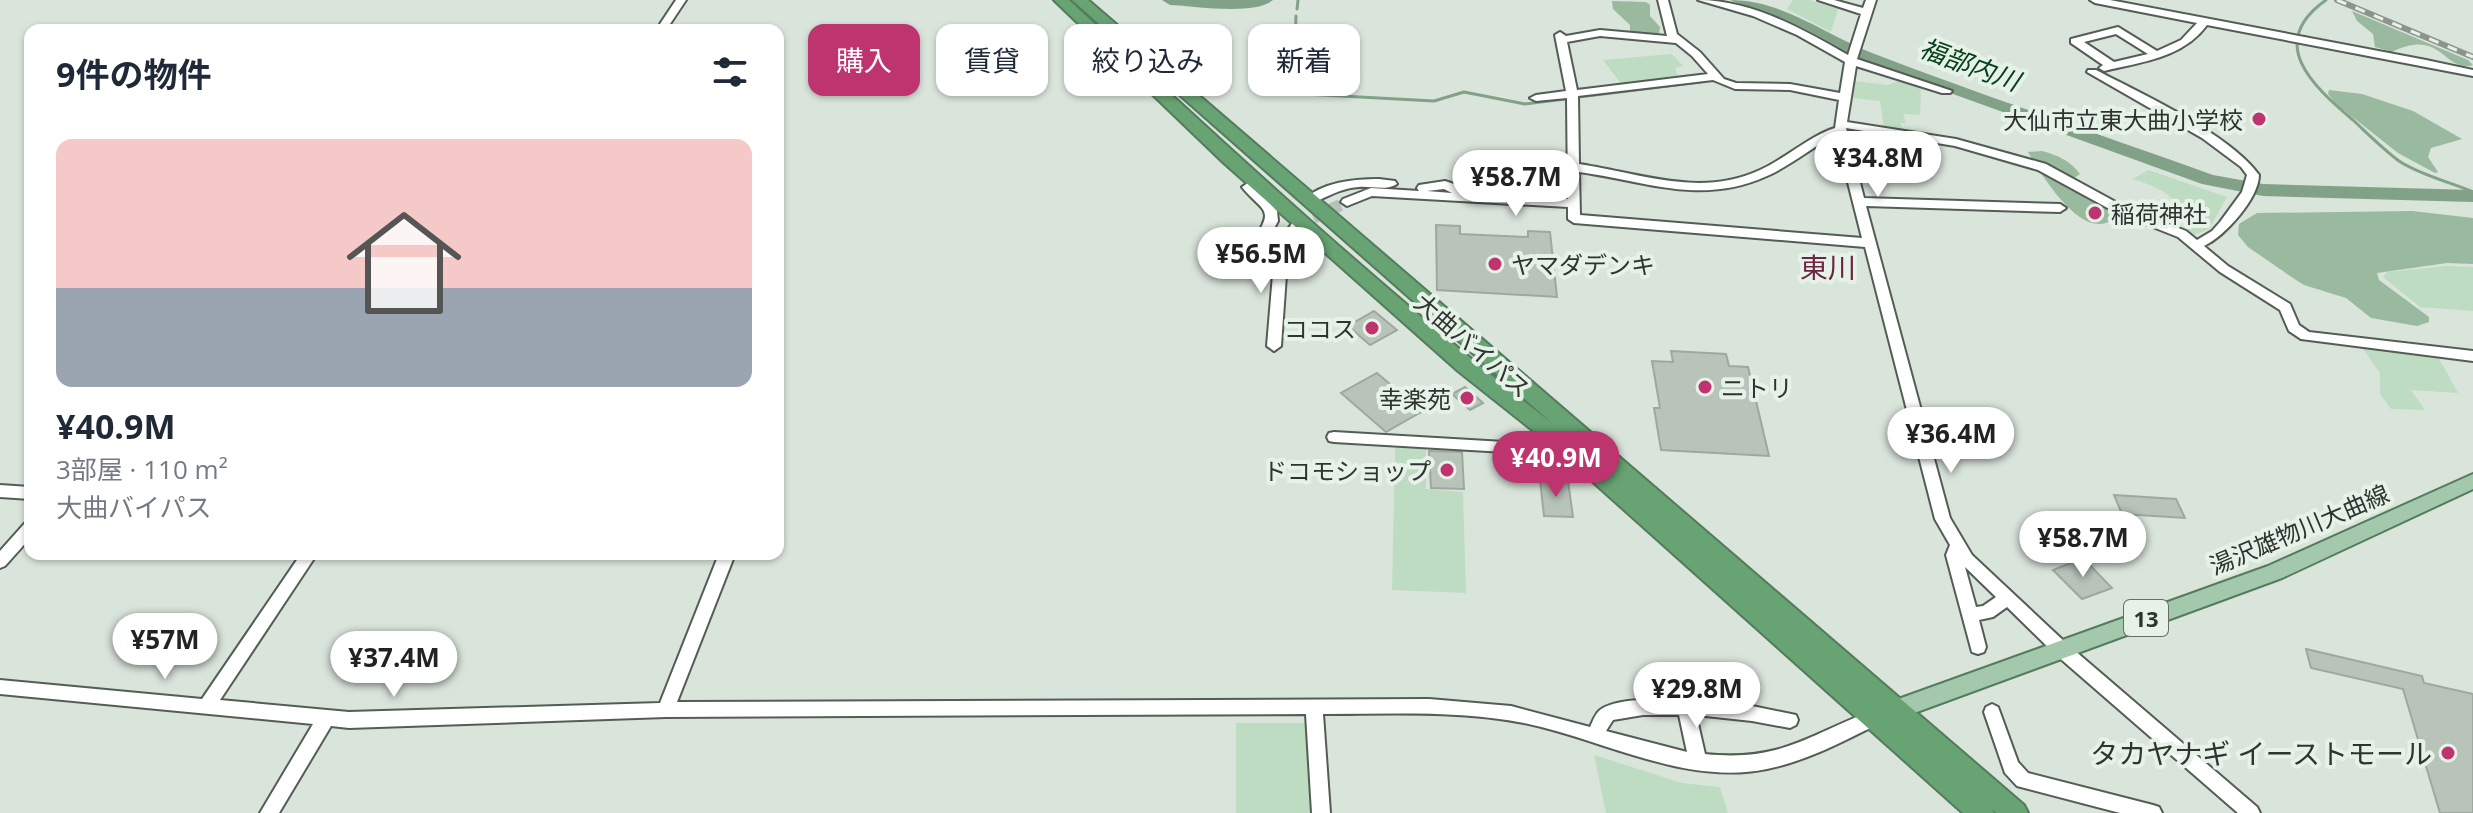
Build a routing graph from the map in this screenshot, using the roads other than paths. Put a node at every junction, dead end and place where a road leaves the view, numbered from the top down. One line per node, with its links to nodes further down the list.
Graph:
1 (681, 0): 12 (street)
2 (1061, 0): 25 (highway, 大曲バイパス)
3 (1079, 0): 27 (highway, 大曲バイパス)
4 (1663, 0): 13 (street)
5 (1703, 0): 15 (street)
6 (1823, 0): 10 (street)
7 (1871, 0): 10 (street)
8 (2095, 0): 9 (street)
9 (2111, 2): 11 (street)
10 (1865, 12): 15 (street)
11 (2203, 23): 14 (street); 17 (street)
12 (665, 24)
13 (1676, 40): 18 (street); 20 (street)
14 (2155, 54): 16 (street); 16 (street)
15 (1852, 59): 19 (street); 21 (street)
16 (2112, 66): 34 (street)
17 (2473, 73)
18 (1713, 77): 20 (street); 21 (street)
19 (1946, 91)
20 (1572, 94): 22 (street); 24 (street)
21 (1843, 97): 23 (street)
22 (1536, 98)
23 (1840, 127): 24 (street); 29 (street); 34 (street)
24 (1573, 167): 30 (street)
25 (1262, 187): 35 (street); 39 (highway, 大曲バイパス)
26 (1461, 198): 27 (street); 28 (street); 30 (street)
27 (1309, 200): 58 (highway, 大曲バイパス)
28 (1347, 202)
29 (1860, 202): 31 (street); 33 (street)
30 (1573, 203): 33 (street)
31 (2060, 208)
32 (1297, 225): 35 (street)
33 (1870, 243): 44 (street)
34 (2198, 244): 37 (street)
35 (1282, 247): 36 (street)
36 (1274, 346)
37 (2473, 356)
38 (1334, 437): 39 (street)
39 (1562, 442): 58 (highway, 大曲バイパス)
40 (2473, 481): 51 (main road, 湯沢雄物川大曲線 / 13)
41 (0, 491): 42 (street)
42 (24, 493)
43 (24, 534): 47 (street)
44 (1958, 545): 48 (street); 49 (street)
45 (305, 560): 54 (street)
46 (725, 560): 56 (street)
47 (0, 562)
48 (2007, 598): 49 (street); 51 (street)
49 (1970, 615): 50 (street)
50 (1978, 647)
51 (2061, 649): 58 (main road, 湯沢雄物川大曲線 / 13); 68 (street)
52 (0, 687): 54 (street)
53 (1684, 704): 60 (street); 61 (street); 62 (street)
54 (207, 705): 59 (street)
55 (1314, 707): 56 (street); 61 (street); 64 (street)
56 (666, 710): 59 (street)
57 (1992, 712): 67 (street)
58 (1885, 714): 62 (street); 65 (highway, 大曲バイパス); 66 (highway, 大曲バイパス)
59 (326, 718): 63 (street)
60 (1790, 720)
61 (1596, 735): 62 (street)
62 (1698, 760)
63 (269, 813)
64 (1321, 813)
65 (1981, 813)
66 (2015, 813)
67 (2153, 813)
68 (2251, 813)

